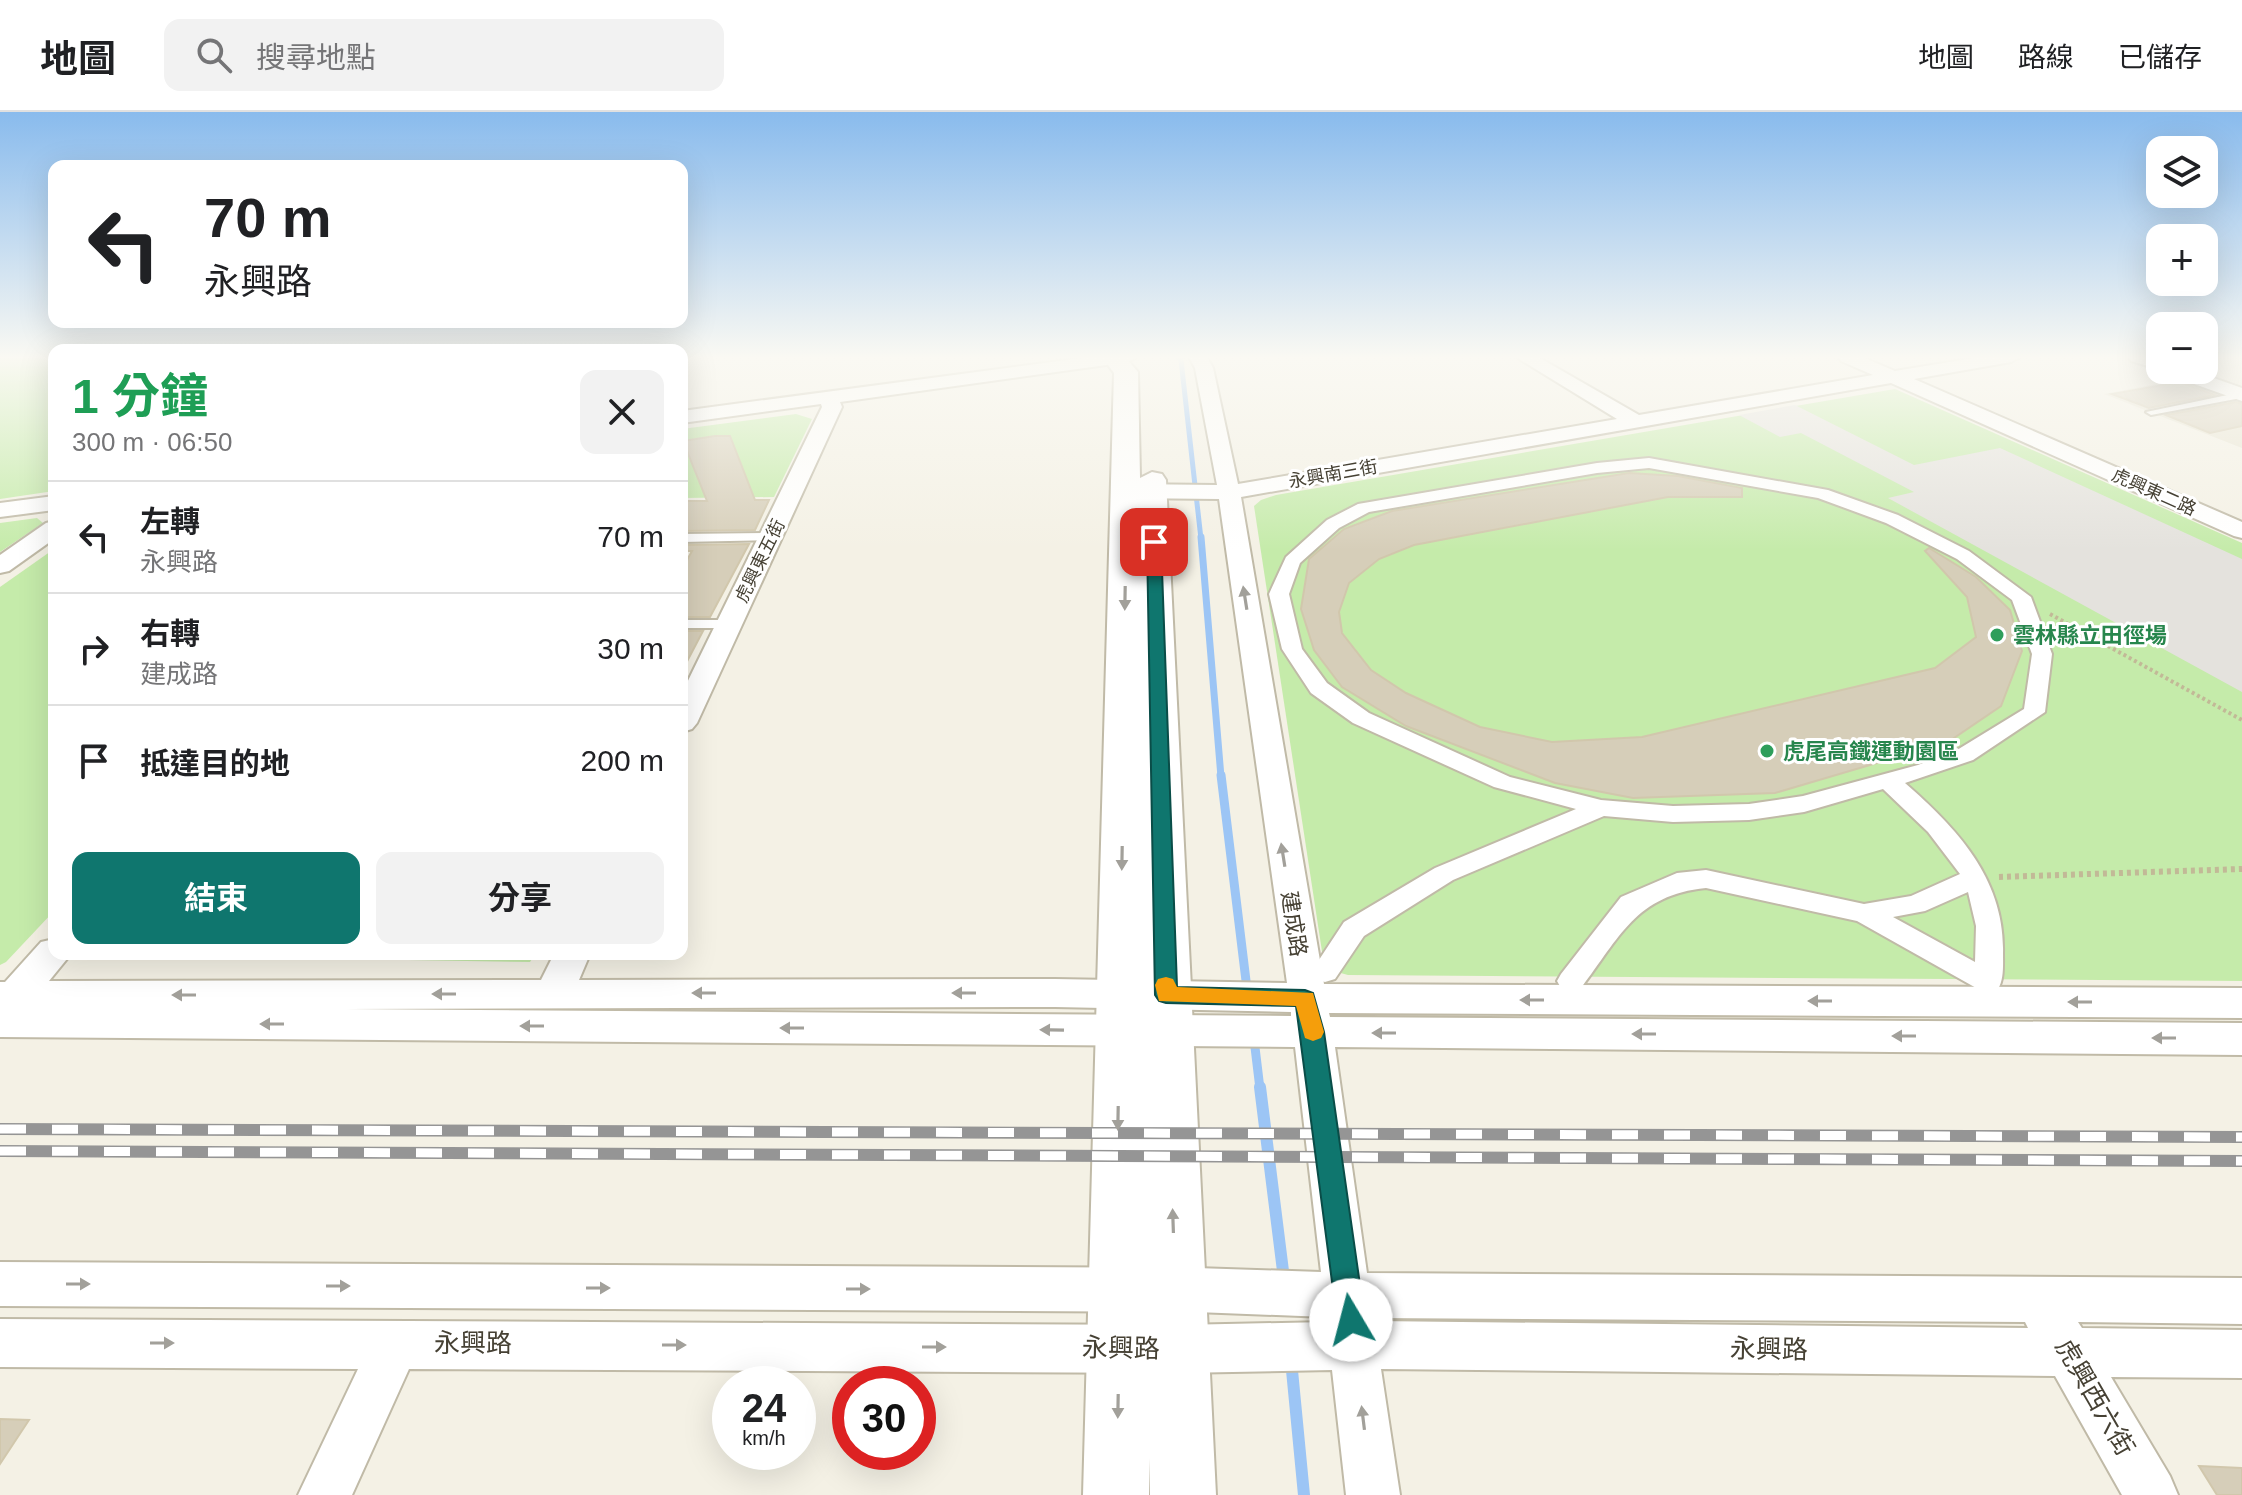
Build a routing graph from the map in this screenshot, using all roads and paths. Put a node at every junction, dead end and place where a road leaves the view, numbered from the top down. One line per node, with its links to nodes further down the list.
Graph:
1 (825, 422): 12 (street, 虎興東五街)
2 (1148, 422): 6 (street)
3 (1212, 422): 7 (street, 建成路)
4 (1636, 422): 7 (street, 永興南三街)
5 (1994, 422): 10 (street, 虎興東二路)
6 (1147, 492): 7 (street, 永興南三街); 32 (street, one-way to 32); 33 (street)
7 (1222, 492): 31 (street, 建成路, one-way to 7)
8 (48, 504): 9 (street)
9 (0, 510)
10 (2242, 531)
11 (48, 532): 14 (street)
12 (771, 537): 13 (lane); 17 (street, 虎興東五街)
13 (688, 538)
14 (0, 566)
15 (2021, 597): 19 (path); 20 (street); 21 (street)
16 (688, 624): 17 (lane)
17 (729, 624): 18 (street, 虎興東五街)
18 (688, 710)
19 (2242, 720)
20 (1887, 780): 21 (street); 23 (street)
21 (1601, 808): 31 (street)
22 (2242, 869): 23 (path)
23 (1975, 878): 24 (street); 24 (street)
24 (1864, 913): 27 (street)
25 (48, 958): 30 (street)
26 (569, 960): 28 (street)
27 (1571, 981)
28 (554, 993): 30 (street, one-way to 30); 32 (street, one-way to 28)
29 (2242, 1003): 31 (street, one-way to 31)
30 (5, 1005): 32 (street, one-way to 30)
31 (1305, 1007): 33 (street); 34 (street, one-way to 31); 38 (street, 建成路)
32 (1120, 1013): 33 (street); 37 (street, one-way to 37)
33 (1175, 1014): 36 (street, one-way to 33)
34 (2242, 1039)
35 (0, 1284): 37 (street, one-way to 37)
36 (1185, 1290): 37 (street); 38 (street); 45 (street)
37 (1117, 1291): 44 (street)
38 (1333, 1295): 39 (street); 43 (street, 建成路)
39 (2038, 1299): 40 (street); 46 (street, 虎興西六街)
40 (2242, 1301)
41 (0, 1343): 42 (street, 永興路, one-way to 42)
42 (396, 1343): 44 (street, 永興路, one-way to 44); 48 (street)
43 (1339, 1345): 45 (street, 永興路); 46 (street, 永興路); 51 (street, 建成路, one-way to 43)
44 (1118, 1348): 45 (street, 永興路); 49 (street, one-way to 49)
45 (1188, 1348): 50 (street)
46 (2069, 1352): 47 (street, 永興路); 52 (street, 虎興西六街)
47 (2242, 1354)
48 (325, 1495)
49 (1116, 1495)
50 (1183, 1495)
51 (1373, 1495)
52 (2151, 1495)

